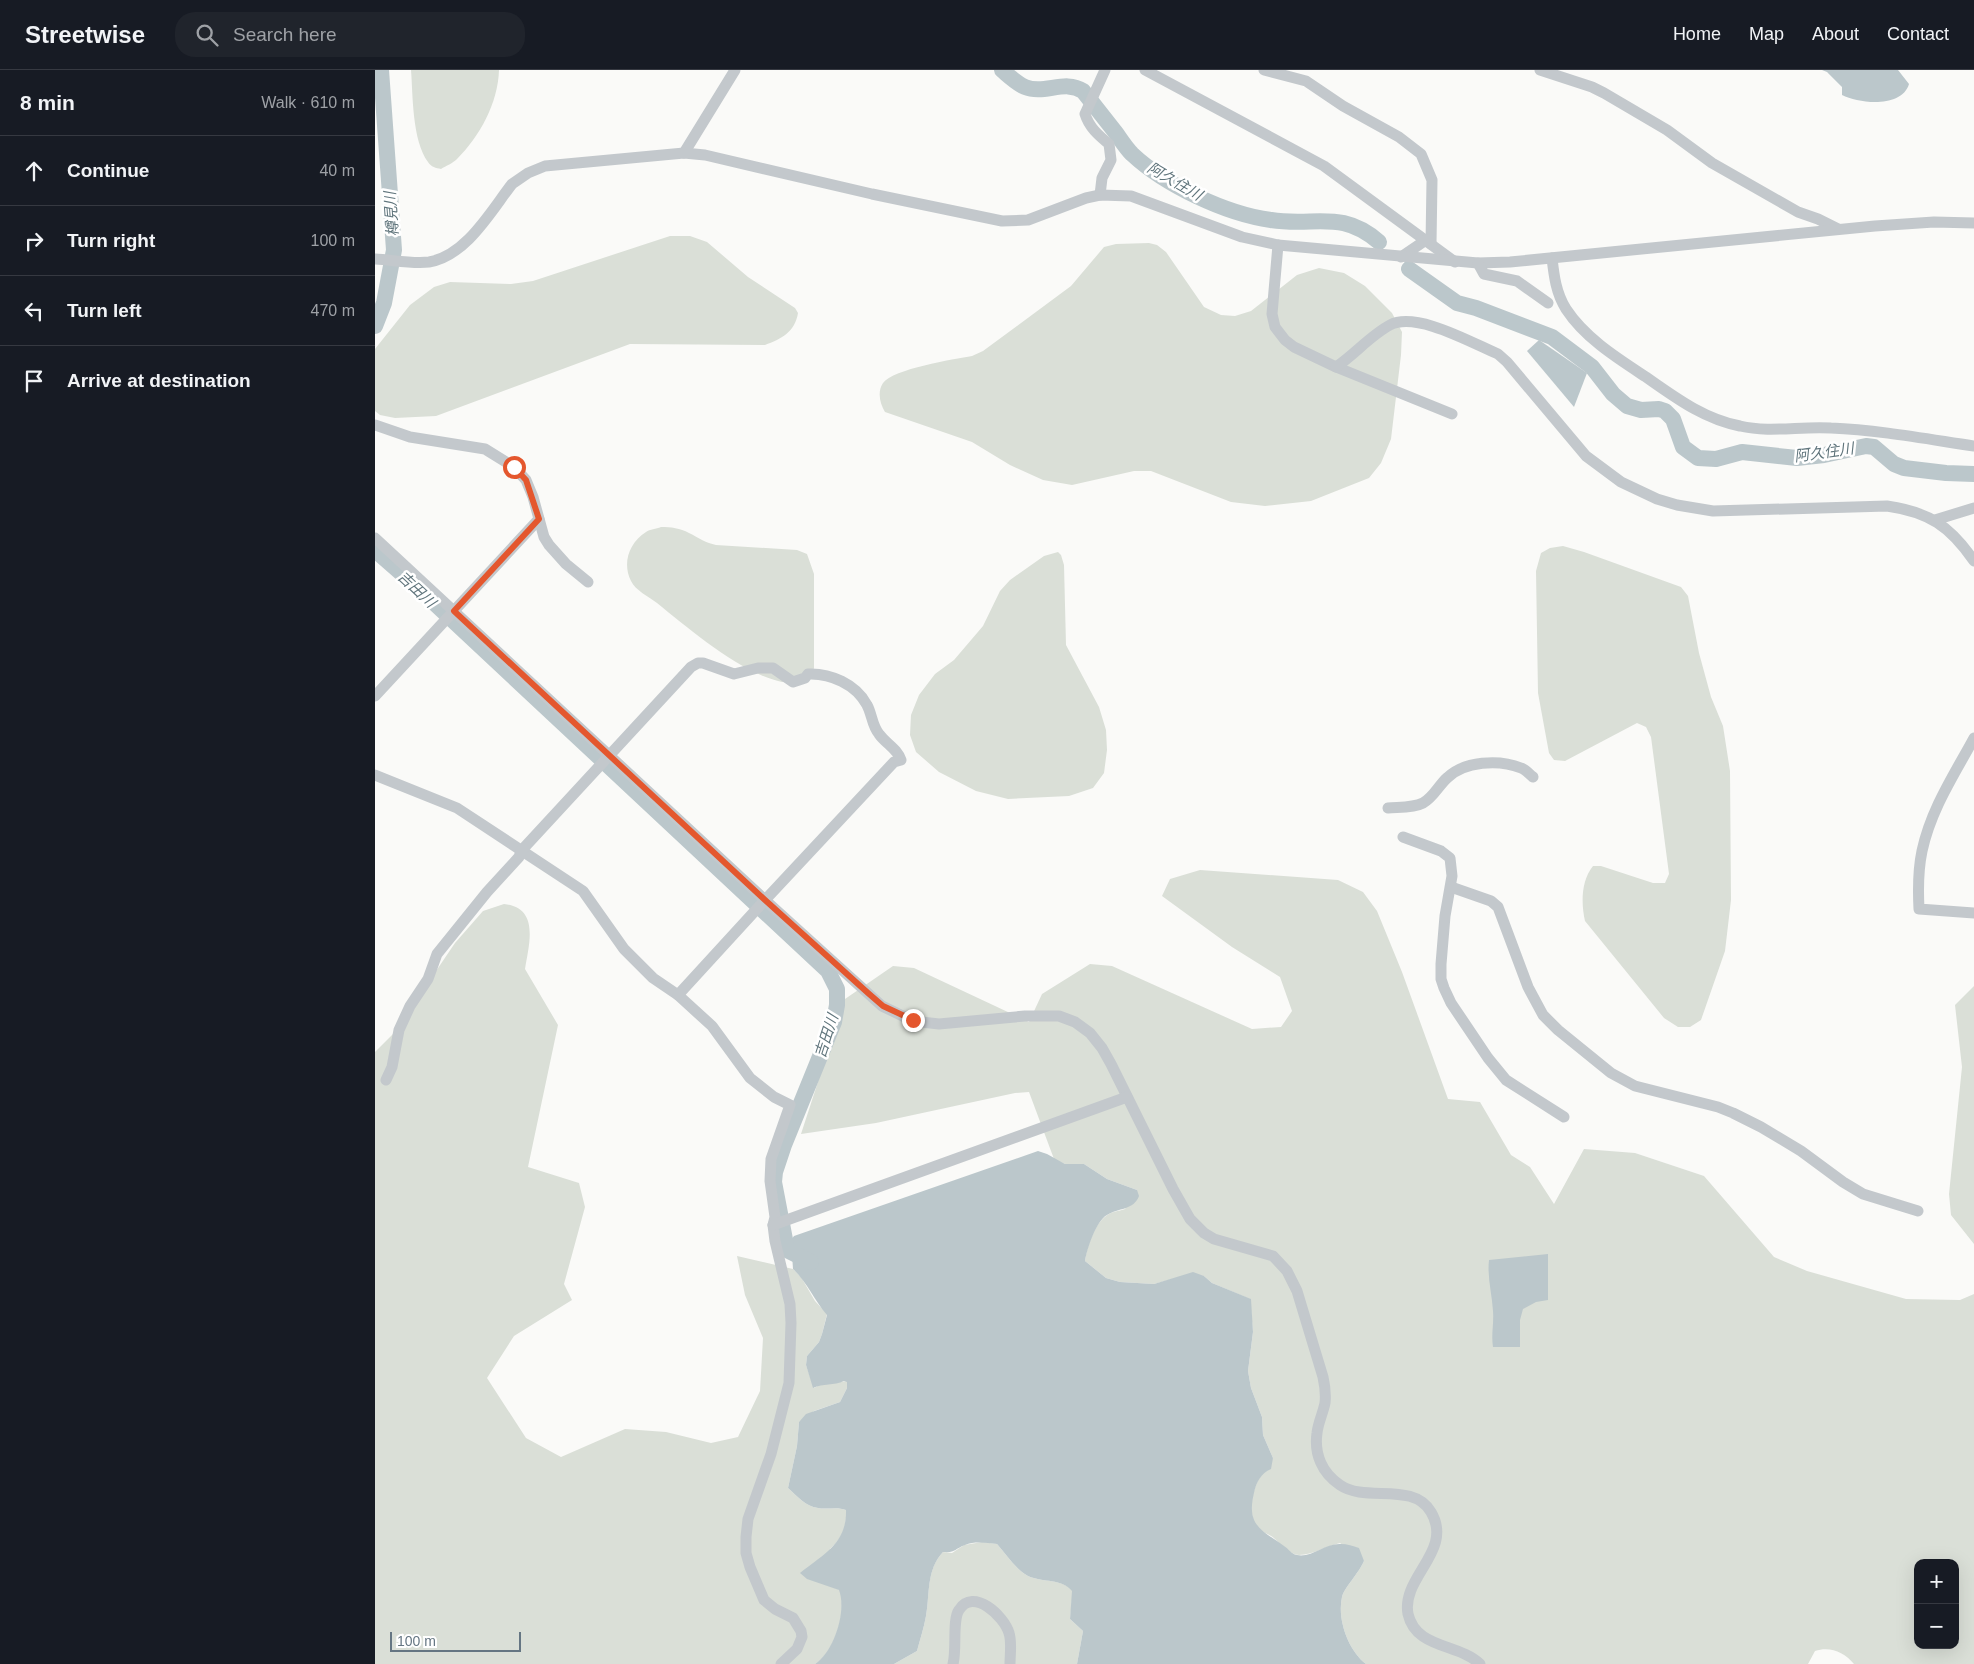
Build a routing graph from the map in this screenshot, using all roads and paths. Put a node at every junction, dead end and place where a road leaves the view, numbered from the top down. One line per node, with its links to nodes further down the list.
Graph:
1 (735, 70): 6 (street)
2 (1105, 70): 7 (street)
3 (1145, 70): 10 (street)
4 (1265, 70): 11 (street)
5 (1540, 70): 9 (street)
6 (684, 153): 7 (street); 15 (street)
7 (1100, 195): 12 (street)
8 (1974, 222): 9 (street)
9 (1838, 229): 14 (street)
10 (1411, 231): 11 (street); 13 (street)
11 (1429, 242): 13 (street); 16 (street)
12 (1278, 245): 13 (street); 19 (street)
13 (1401, 257): 16 (street)
14 (1553, 258): 17 (street); 22 (street)
15 (375, 259)
16 (1455, 262): 17 (street)
17 (1478, 263): 18 (street)
18 (1549, 303)
19 (1336, 367): 20 (street); 25 (street)
20 (1452, 414)
21 (375, 425): 24 (street)
22 (1974, 446)
23 (1974, 508): 25 (street)
24 (539, 519): 28 (street); 29 (street)
25 (1935, 520): 27 (street)
26 (375, 538): 29 (street)
27 (1974, 561)
28 (588, 582)
29 (454, 611): 30 (street); 32 (street)
30 (375, 696)
31 (1974, 738): 40 (street)
32 (610, 756): 37 (street); 39 (street); 39 (street)
33 (375, 774): 37 (street)
34 (1533, 777): 35 (street)
35 (1389, 808)
36 (1403, 837): 38 (street)
37 (521, 851): 41 (street); 42 (street)
38 (1451, 886): 44 (street); 45 (street)
39 (765, 900): 41 (street); 43 (street)
40 (1974, 913)
41 (678, 995): 46 (street)
42 (386, 1080)
43 (1127, 1097): 46 (street); 50 (street)
44 (1564, 1117)
45 (1918, 1211)
46 (773, 1224): 47 (street)
47 (781, 1664)
48 (953, 1664): 49 (street)
49 (1010, 1664)
50 (1479, 1664)

